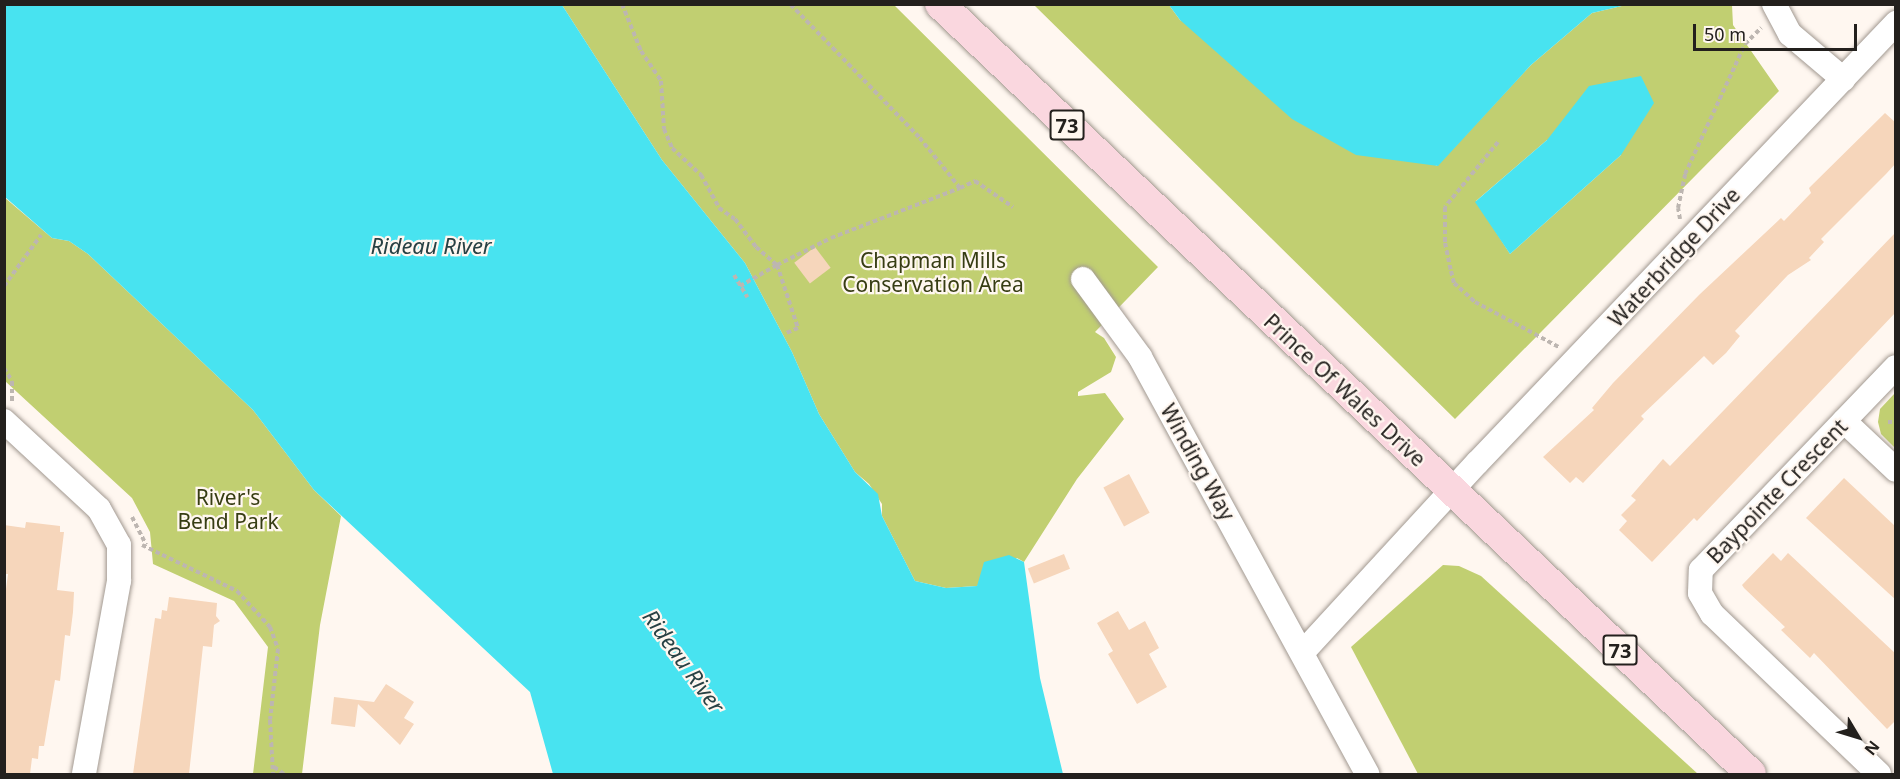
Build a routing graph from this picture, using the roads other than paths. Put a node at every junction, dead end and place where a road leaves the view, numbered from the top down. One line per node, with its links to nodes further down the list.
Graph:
1 (940, 4): 10 (main road, Prince Of Wales Drive / 73)
2 (1775, 8): 4 (street)
3 (1896, 23): 4 (street, Waterbridge Drive)
4 (1843, 79): 10 (street, Waterbridge Drive)
5 (1083, 279): 11 (street, Winding Way)
6 (1896, 367): 7 (street, Baypointe Crescent)
7 (1844, 421): 9 (street); 15 (street, Baypointe Crescent)
8 (7, 424): 12 (street)
9 (1896, 470)
10 (1451, 490): 11 (street); 14 (main road, Prince Of Wales Drive / 73)
11 (1303, 652): 13 (street, Winding Way)
12 (84, 774)
13 (1366, 774)
14 (1751, 774)
15 (1879, 774)

